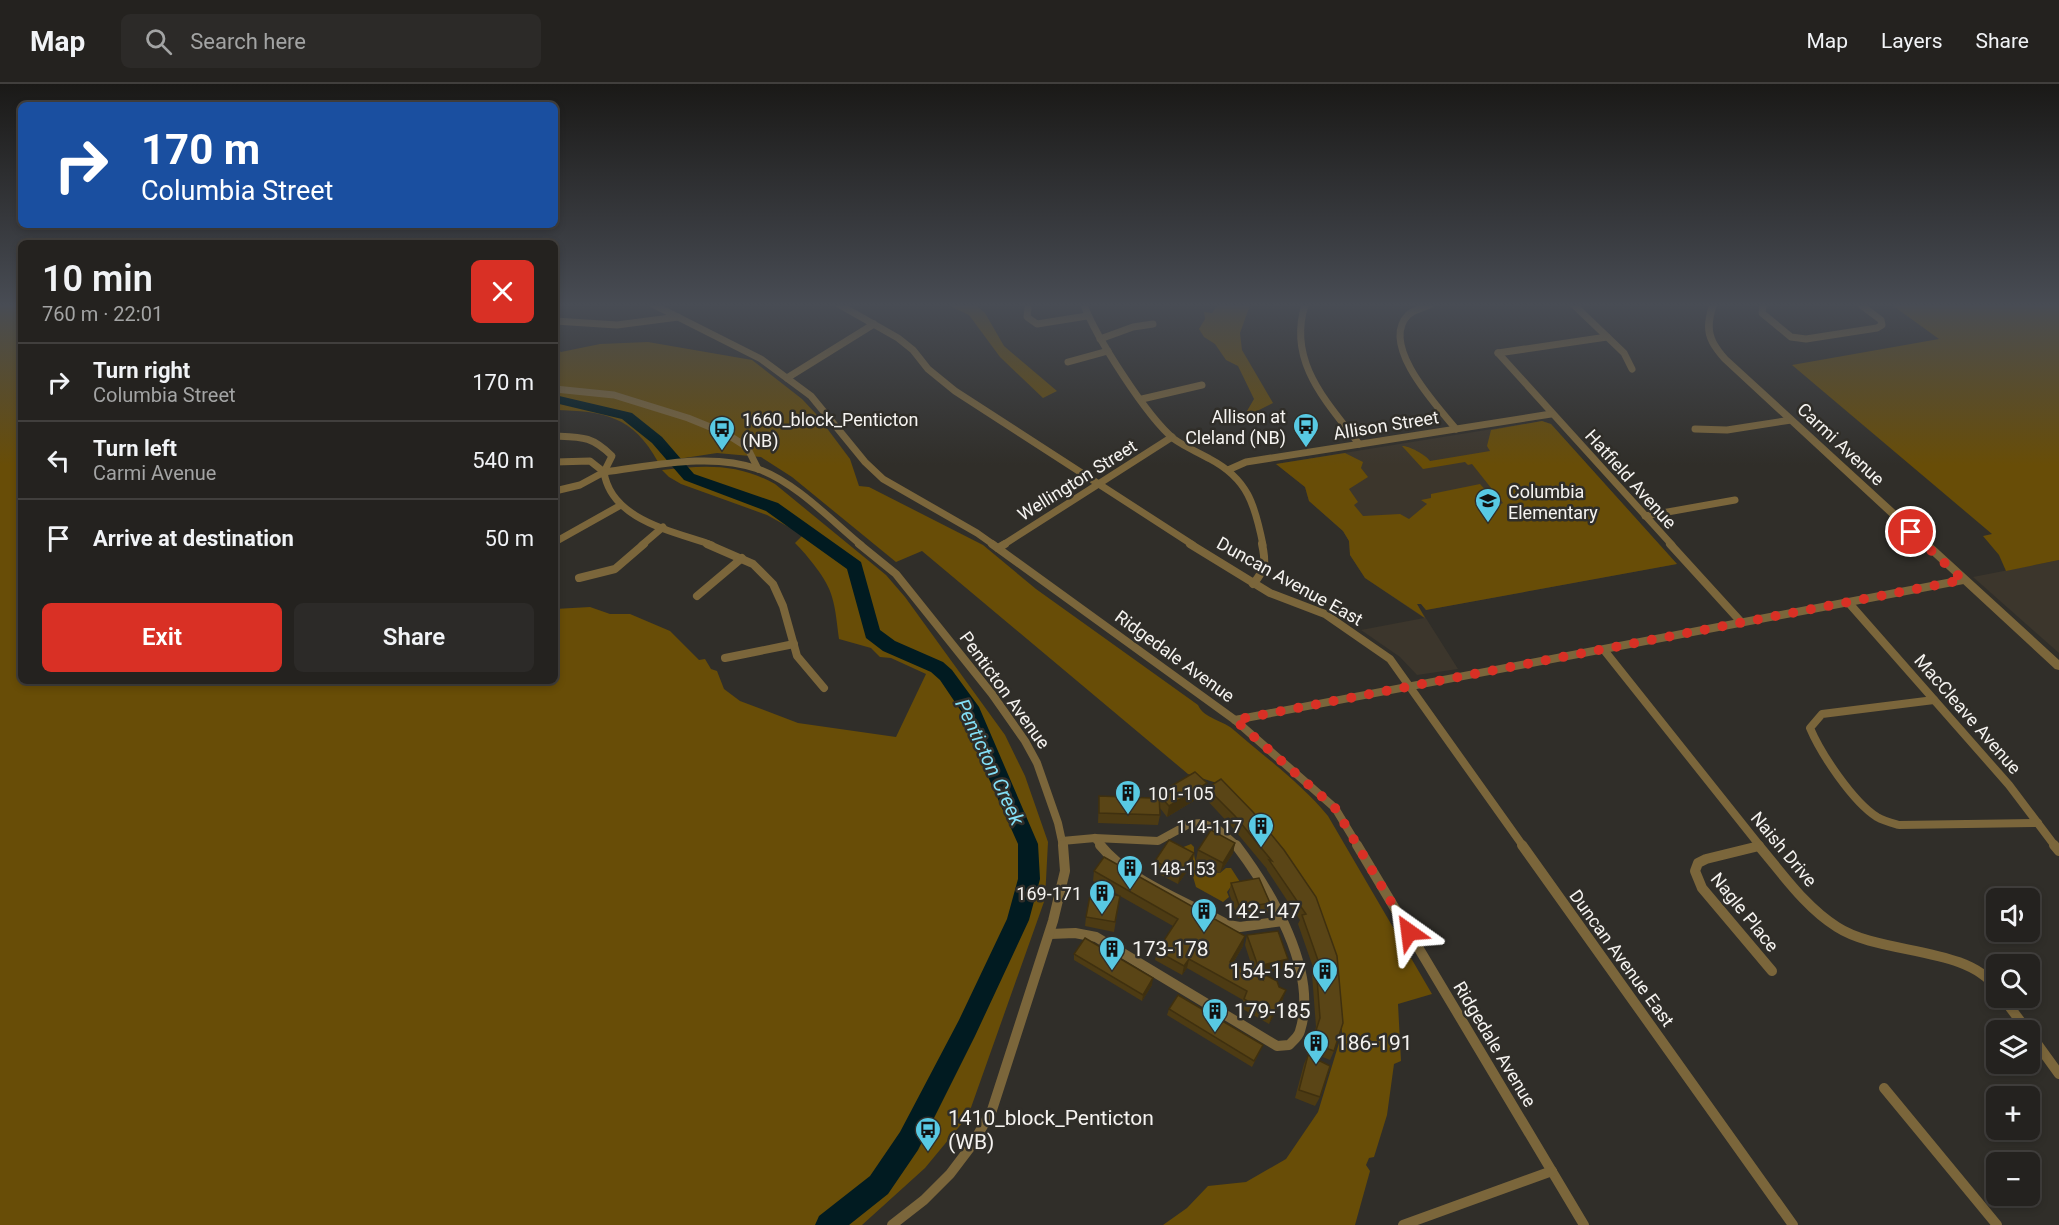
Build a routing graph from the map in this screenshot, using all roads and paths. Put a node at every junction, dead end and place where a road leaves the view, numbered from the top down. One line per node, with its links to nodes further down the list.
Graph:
1 (760, 358): 13 (street, Ridgedale Avenue)
2 (819, 358): 13 (street)
3 (919, 358): 28 (street, Duncan Avenue East)
4 (1084, 358): 11 (street)
5 (1113, 358): 16 (street)
6 (1303, 358): 23 (street)
7 (1403, 358): 19 (street)
8 (1503, 358): 17 (street, Hatfield Avenue)
9 (1627, 358): 12 (street)
10 (1726, 358): 18 (street, Carmi Avenue)
11 (1068, 363)
12 (1632, 369)
13 (787, 378): 35 (street, Ridgedale Avenue)
14 (1202, 385): 16 (street)
15 (558, 389): 25 (street, Penticton Avenue)
16 (1142, 399): 22 (street)
17 (1551, 414): 19 (street, Allison Street); 32 (street, Hatfield Avenue)
18 (1791, 420): 20 (street); 38 (street, Carmi Avenue)
19 (1456, 429): 23 (street, Allison Street)
20 (1695, 429)
21 (558, 436): 27 (street)
22 (1172, 437): 26 (street); 28 (street, Wellington Street)
23 (1359, 444): 26 (street, Allison Street)
24 (558, 462): 27 (street)
25 (758, 469): 27 (street); 53 (street, Penticton Avenue)
26 (1228, 470): 39 (street)
27 (604, 472): 29 (street); 31 (street)
28 (1098, 484): 35 (street, Wellington Street); 39 (street, Duncan Avenue East)
29 (558, 490)
30 (1735, 500): 32 (street)
31 (621, 505): 33 (street); 34 (street)
32 (1645, 516): 42 (street, Hatfield Avenue)
33 (663, 527): 36 (street); 37 (street)
34 (558, 540)
35 (998, 548): 50 (street, Ridgedale Avenue)
36 (742, 558): 40 (street); 43 (street)
37 (579, 578)
38 (1963, 580): 41 (street); 46 (street, Carmi Avenue)
39 (1253, 584): 48 (street, Duncan Avenue East)
40 (697, 596)
41 (1848, 602): 42 (street); 49 (street, MacCleave Avenue)
42 (1742, 623): 44 (street)
43 (794, 644): 45 (street); 47 (street)
44 (1604, 650): 48 (street); 54 (street, Naish Drive)
45 (724, 658)
46 (2059, 666)
47 (824, 688)
48 (1409, 688): 50 (street); 67 (street, Duncan Avenue East)
49 (1934, 700): 51 (street, MacCleave Avenue); 51 (street)
50 (1235, 720): 63 (street, Ridgedale Avenue)
51 (2038, 823): 55 (street, MacCleave Avenue)
52 (1095, 838): 53 (street); 56 (street); 56 (street)
53 (1062, 841): 57 (street, Penticton Avenue)
54 (1759, 846): 58 (street, Nagle Place); 59 (street, Naish Drive)
55 (2059, 851)
56 (1283, 921): 57 (street)
57 (1050, 934): 64 (street, Penticton Avenue)
58 (1772, 971)
59 (1986, 977)
60 (2040, 1048): 61 (street)
61 (2059, 1074)
62 (1884, 1088): 68 (street)
63 (1551, 1171): 65 (street); 66 (street, Ridgedale Avenue)
64 (892, 1225)
65 (1402, 1225)
66 (1584, 1225)
67 (1793, 1225)
68 (1997, 1225)

